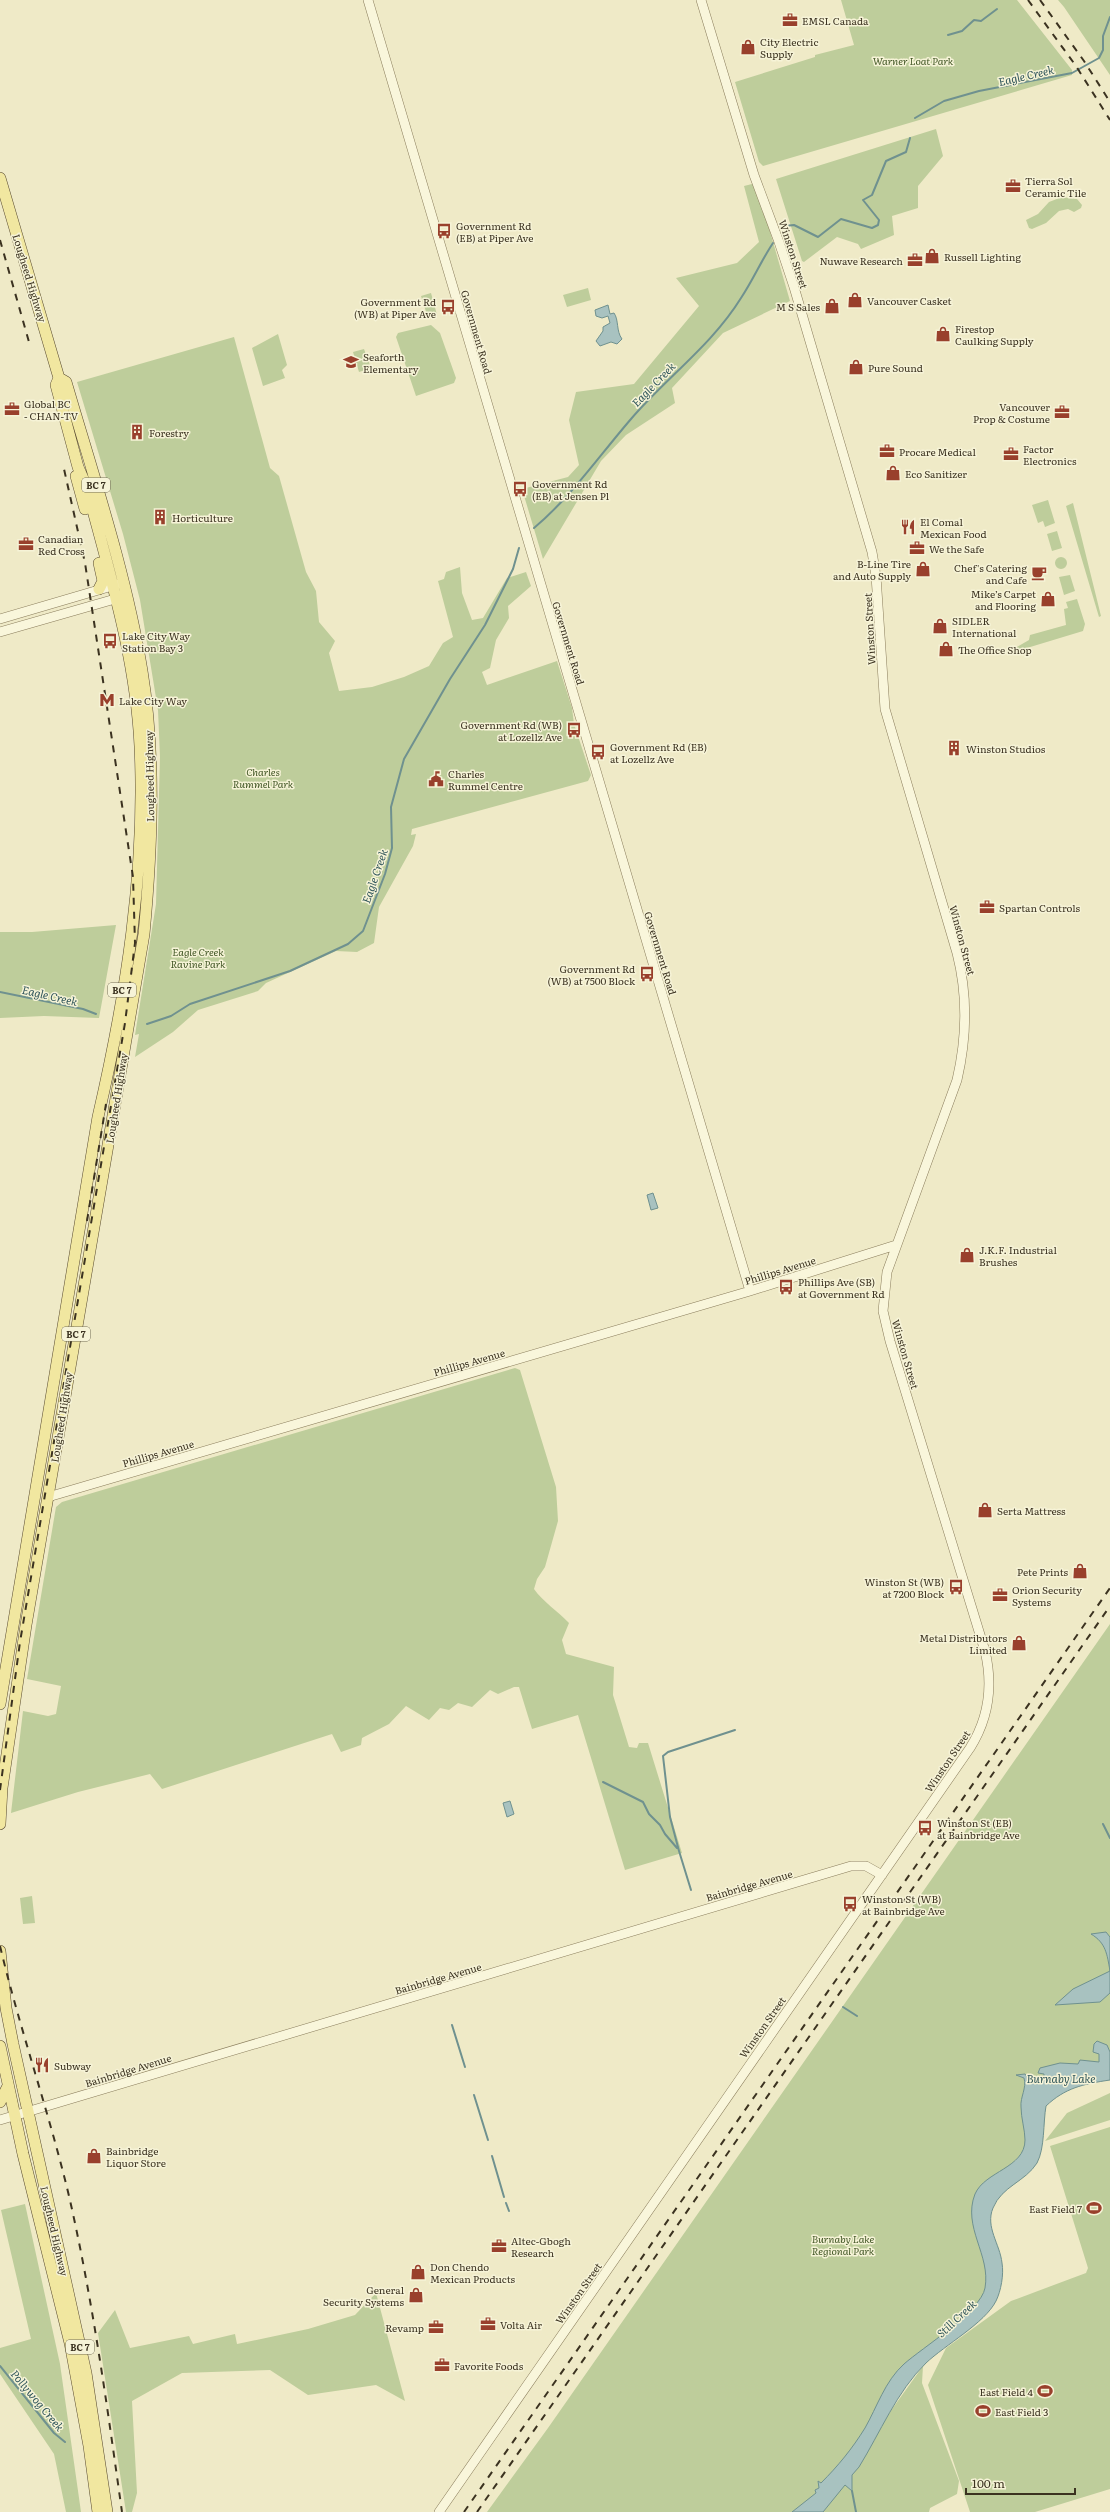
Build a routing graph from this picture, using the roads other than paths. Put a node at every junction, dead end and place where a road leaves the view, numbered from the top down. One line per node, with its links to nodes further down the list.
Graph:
1 (368, 0): 14 (street, Government Road)
2 (701, 0): 13 (street, Winston Street)
3 (0, 178): 4 (main road, Lougheed Highway / BC 7)
4 (60, 378): 5 (main road, Lougheed Highway / BC 7); 6 (main road, Lougheed Highway / BC 7)
5 (78, 467): 7 (main road, Lougheed Highway / BC 7); 8 (main road)
6 (124, 582): 7 (street); 9 (main road, Lougheed Highway / BC 7)
7 (112, 586): 8 (street); 10 (main road, Lougheed Highway / BC 7)
8 (99, 589): 11 (street)
9 (127, 595): 10 (street); 15 (main road, Lougheed Highway / BC 7)
10 (116, 598): 12 (street); 16 (main road, Lougheed Highway / BC 7)
11 (0, 619)
12 (0, 632)
13 (896, 1246): 14 (street, Phillips Avenue); 18 (street, Winston Street)
14 (750, 1291): 15 (street, Phillips Avenue)
15 (48, 1497): 17 (main road, Lougheed Highway / BC 7)
16 (0, 1704)
17 (0, 1824)
18 (882, 1875): 23 (street, Bainbridge Avenue); 28 (street, Winston Street)
19 (0, 1951): 23 (main road, Lougheed Highway / BC 7)
20 (0, 2046): 21 (main road, Lougheed Highway / BC 7)
21 (8, 2086): 22 (main road); 24 (main road, Lougheed Highway / BC 7)
22 (0, 2102)
23 (28, 2112): 24 (street, Bainbridge Avenue); 27 (main road, Lougheed Highway / BC 7)
24 (15, 2116): 25 (street, Bainbridge Avenue); 26 (main road, Lougheed Highway / BC 7)
25 (0, 2120)
26 (98, 2512)
27 (107, 2512)
28 (439, 2512)

